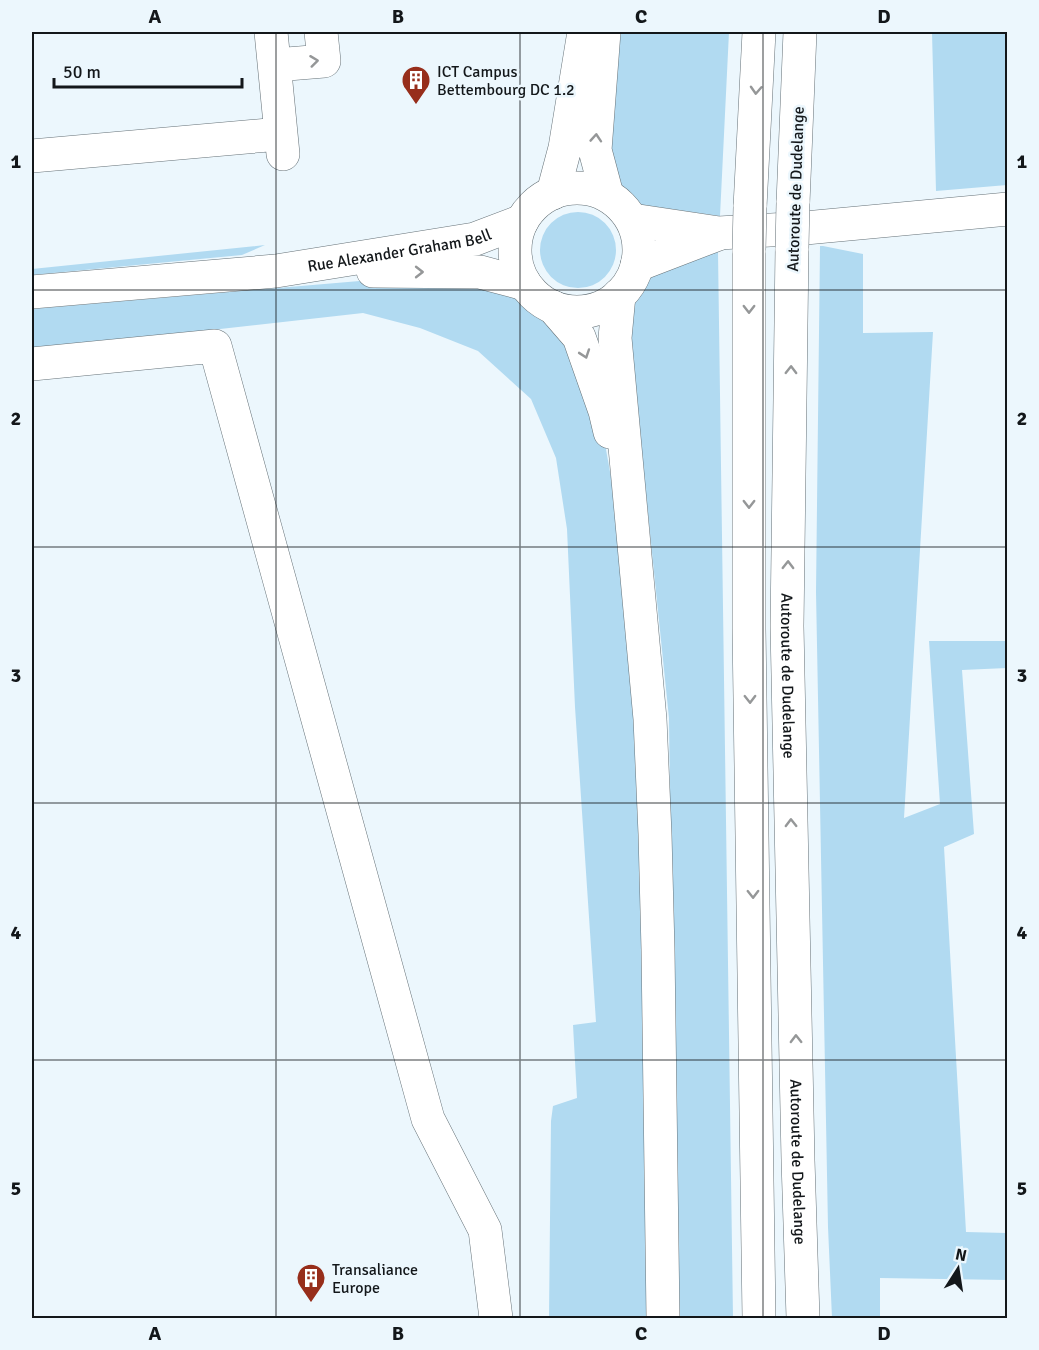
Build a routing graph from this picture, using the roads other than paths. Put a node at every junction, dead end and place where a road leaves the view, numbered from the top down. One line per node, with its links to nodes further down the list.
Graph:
1 (271, 32): 7 (main road)
2 (321, 32): 7 (main road, one-way to 2)
3 (584, 32): 9 (main road)
4 (604, 32): 10 (main road, one-way to 4)
5 (759, 32): 25 (main road, one-way to 25, bridge)
6 (800, 32): 26 (main road, Autoroute de Dudelange, one-way to 6, bridge)
7 (275, 65): 8 (main road)
8 (32, 156)
9 (553, 193): 10 (main road); 13 (main road)
10 (607, 195): 12 (main road)
11 (1008, 209): 14 (main road)
12 (632, 220): 14 (main road); 15 (main road)
13 (522, 221): 16 (main road, Rue Alexander Graham Bell); 17 (main road)
14 (719, 233): 15 (main road)
15 (637, 265): 19 (main road)
16 (276, 271): 17 (main road, Rue Alexander Graham Bell, one-way to 17); 18 (main road, Rue Alexander Graham Bell)
17 (525, 284): 20 (main road)
18 (32, 292)
19 (619, 295): 20 (main road); 22 (main road)
20 (553, 307): 22 (main road, one-way to 22)
21 (32, 364): 23 (main road)
22 (633, 515): 24 (main road)
23 (496, 1318)
24 (663, 1318)
25 (759, 1318)
26 (803, 1318)

